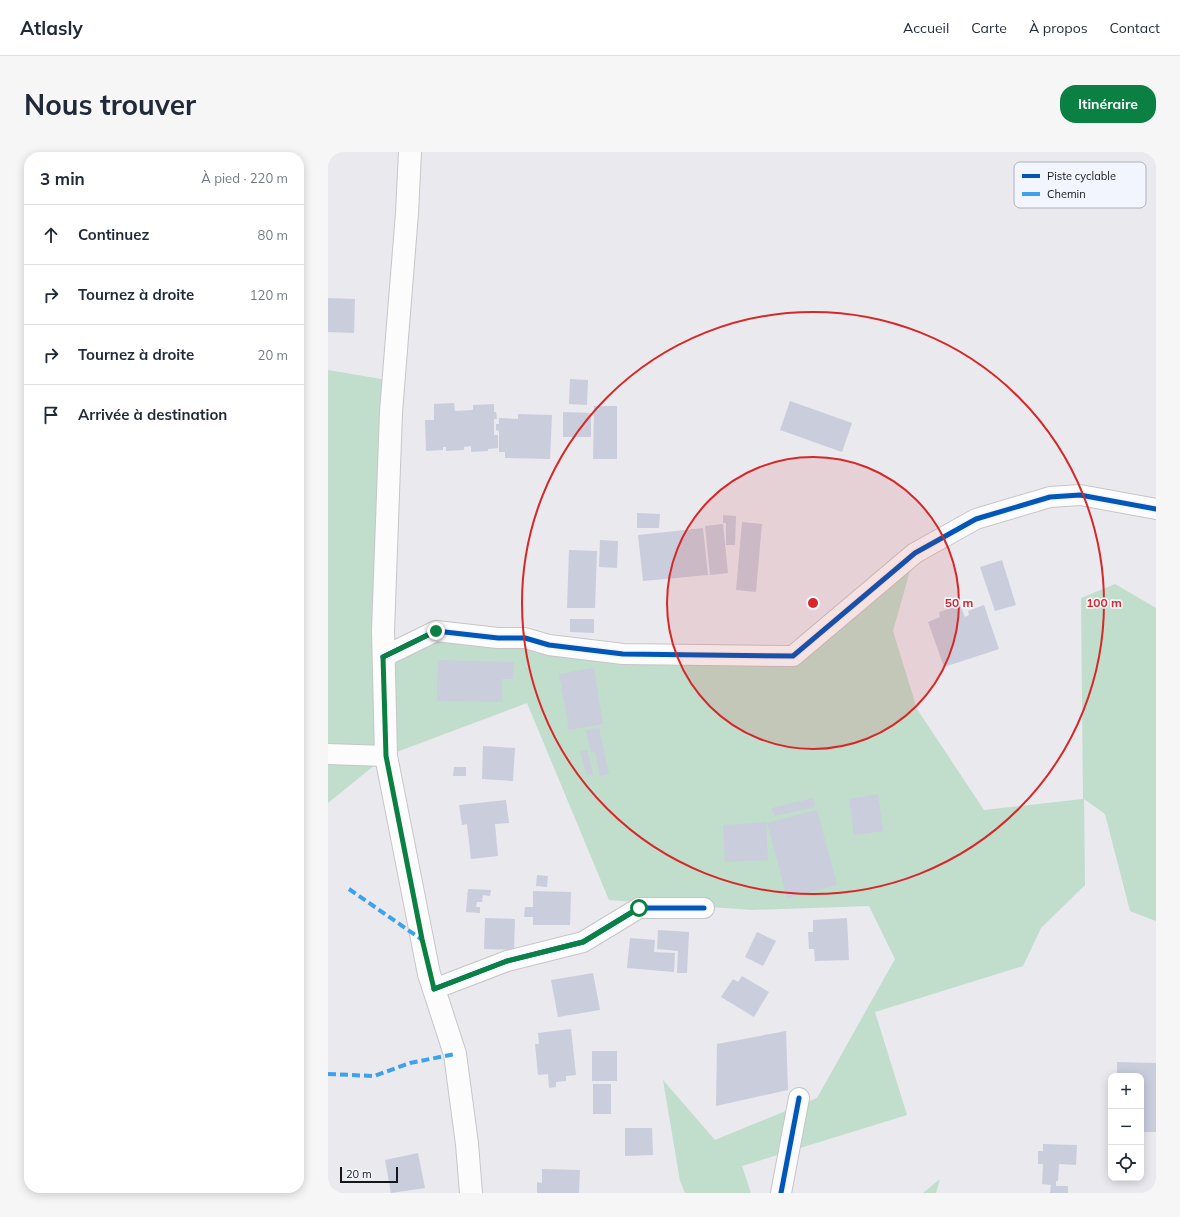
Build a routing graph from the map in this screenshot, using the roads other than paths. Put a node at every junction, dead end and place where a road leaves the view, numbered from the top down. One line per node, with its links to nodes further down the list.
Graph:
1 (410, 152): 3 (main road)
2 (1156, 509): 3 (street)
3 (383, 657): 5 (main road)
4 (328, 754): 5 (street)
5 (386, 756): 7 (main road)
6 (704, 908): 7 (street)
7 (434, 989): 9 (main road)
8 (799, 1098): 10 (street)
9 (471, 1193)
10 (781, 1193)

